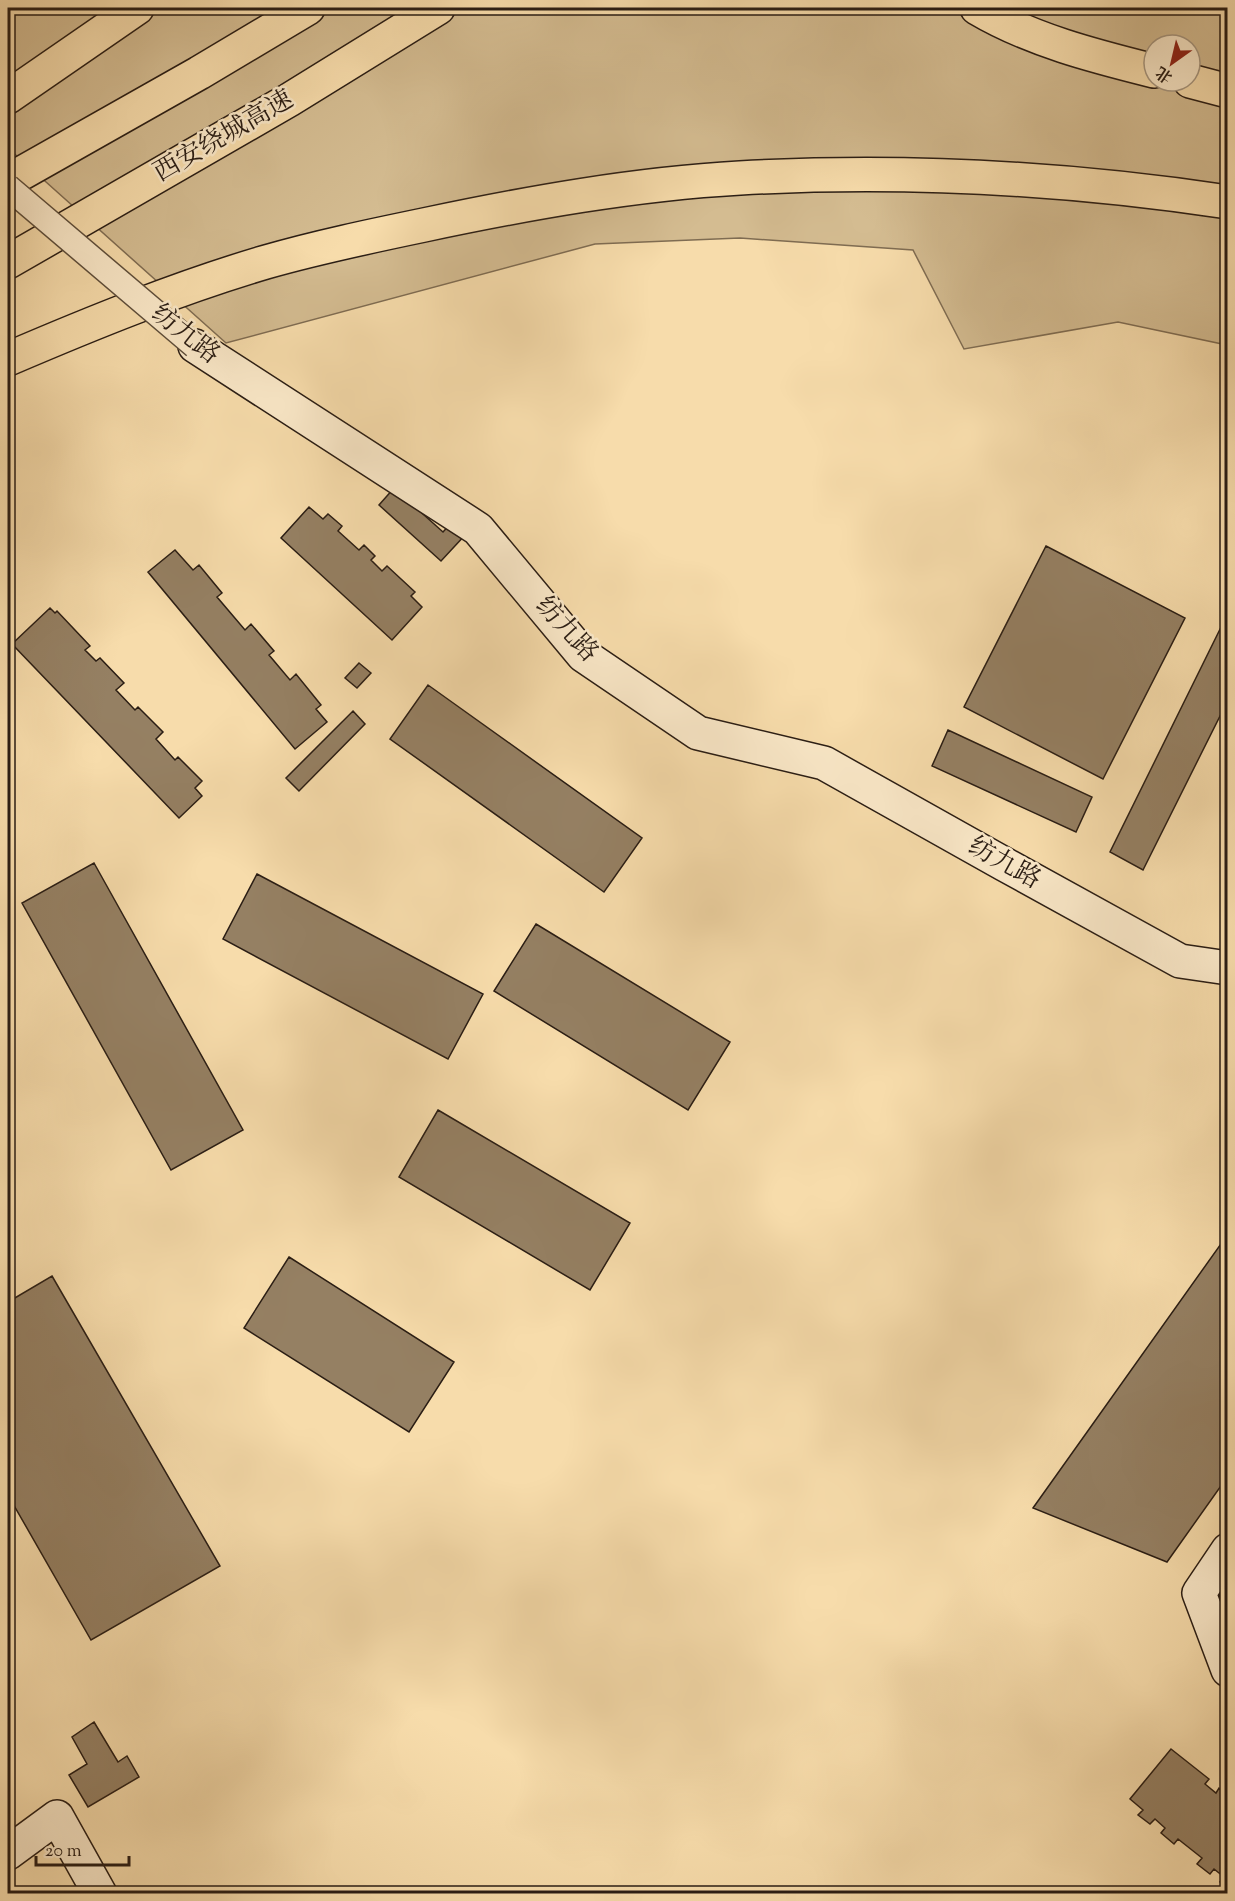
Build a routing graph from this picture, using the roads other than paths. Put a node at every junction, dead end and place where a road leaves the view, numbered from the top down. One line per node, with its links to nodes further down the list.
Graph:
1 (137, 8): 8 (highway)
2 (308, 8): 9 (highway)
3 (438, 8): 12 (highway, 西安绕城高速)
4 (977, 8): 5 (highway)
5 (1142, 68)
6 (1202, 84): 7 (highway)
7 (1227, 91)
8 (8, 98)
9 (8, 180)
10 (8, 187): 13 (street, 纺九路, bridge)
11 (1227, 202): 14 (highway)
12 (8, 262)
13 (195, 346): 15 (street, 纺九路)
14 (8, 359)
15 (1227, 968)
16 (1227, 1550): 17 (street)
17 (1227, 1670)
18 (8, 1853): 19 (street)
19 (100, 1893)

